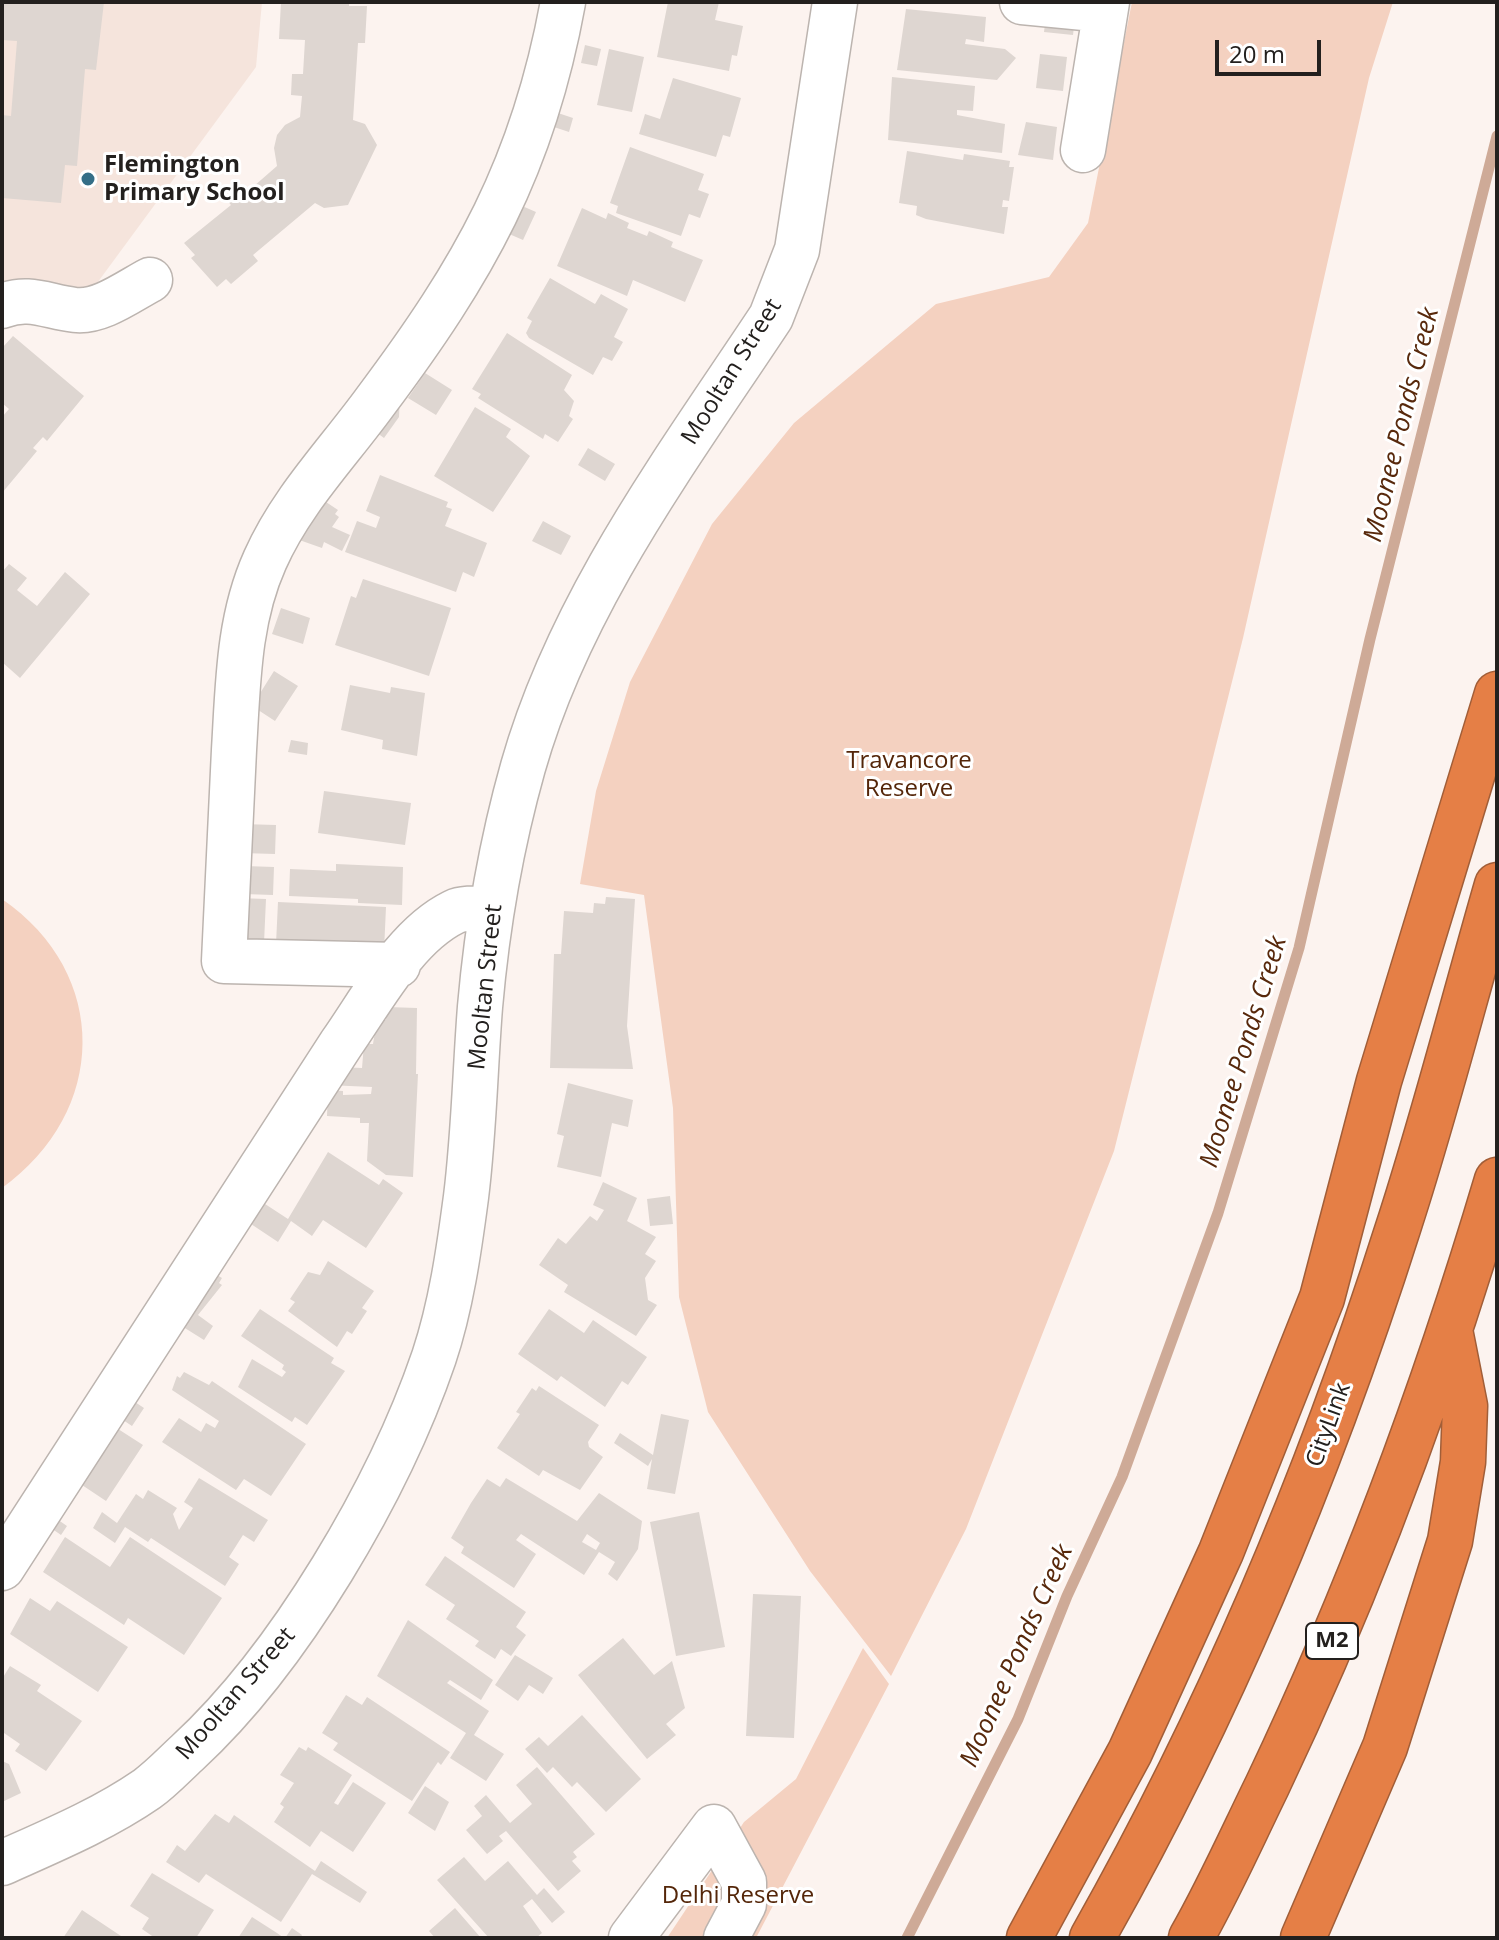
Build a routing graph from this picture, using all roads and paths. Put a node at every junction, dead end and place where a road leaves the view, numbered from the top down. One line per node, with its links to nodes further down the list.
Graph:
1 (563, 2): 11 (street)
2 (835, 2): 10 (street, Mooltan Street)
3 (1022, 2): 4 (street)
4 (1106, 6): 5 (street)
5 (1083, 150)
6 (150, 280): 7 (street)
7 (2, 306)
8 (1497, 694): 18 (highway)
9 (1497, 885): 19 (highway, CityLink)
10 (492, 909): 11 (street); 15 (street, Mooltan Street)
11 (398, 965): 14 (street)
12 (1497, 1180): 13 (highway, M2)
13 (1451, 1335): 20 (highway, M2); 21 (highway)
14 (2, 1568)
15 (2, 1863)
16 (631, 1938): 17 (street)
17 (726, 1938)
18 (1029, 1938)
19 (1092, 1938)
20 (1191, 1938)
21 (1303, 1938)

